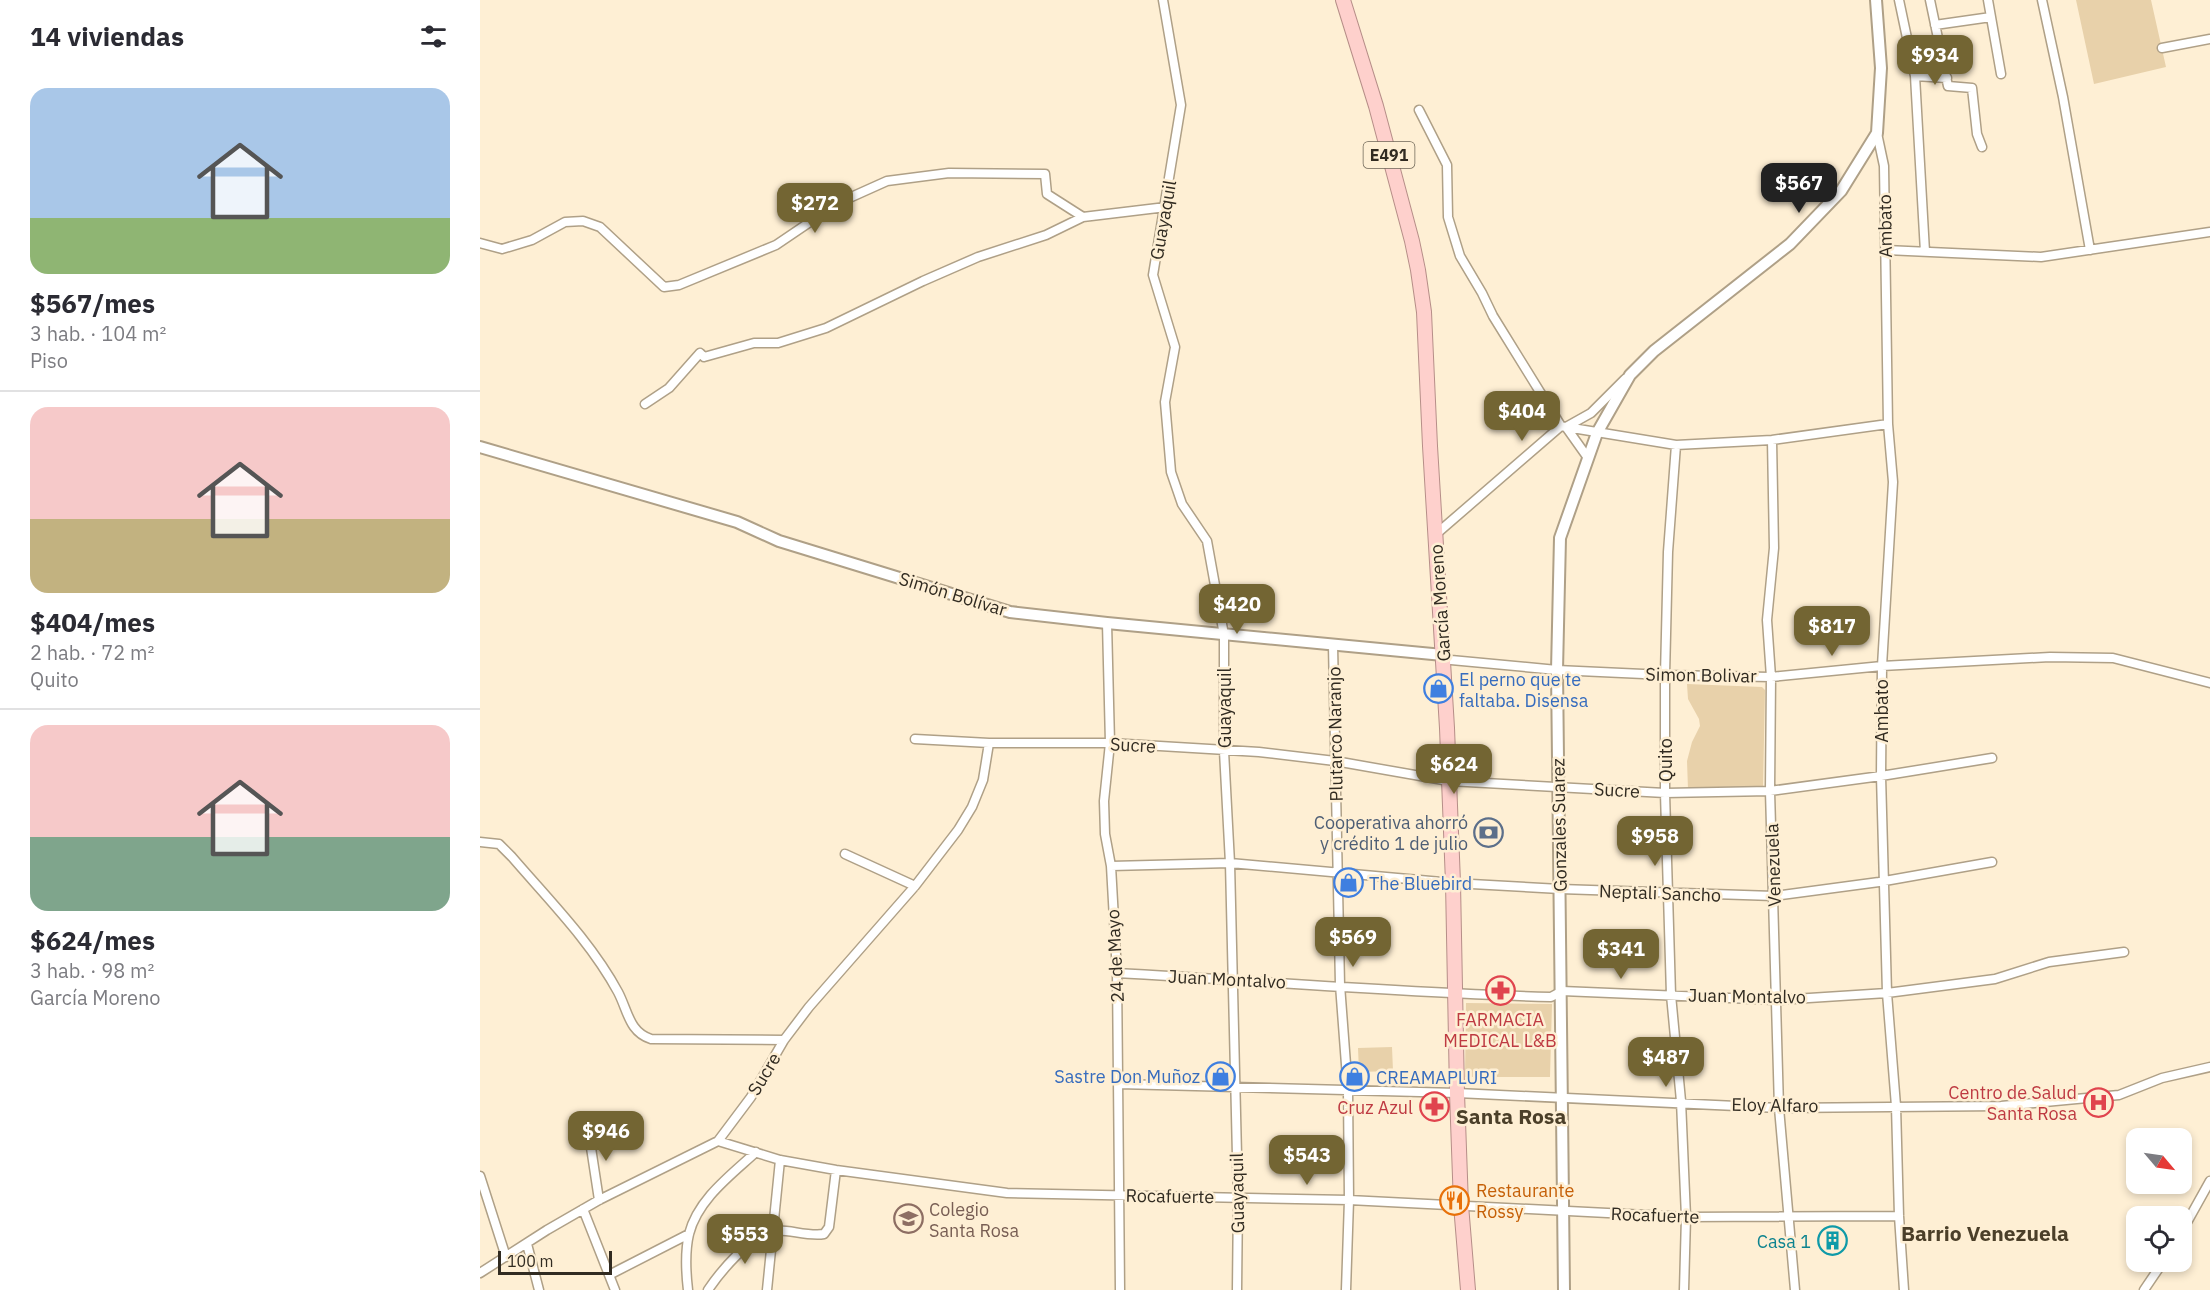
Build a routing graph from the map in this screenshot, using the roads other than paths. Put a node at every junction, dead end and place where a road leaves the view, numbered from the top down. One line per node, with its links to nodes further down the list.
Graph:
1 (1163, 0): 18 (street, Guayaquil)
2 (1343, 0): 34 (highway, García Moreno / E491)
3 (1876, 0): 16 (street)
4 (1899, 0): 13 (street)
5 (1930, 0): 9 (street)
6 (1988, 0): 8 (street)
7 (2042, 0): 23 (street)
8 (1991, 17): 9 (street); 12 (street)
9 (1935, 25): 14 (street)
10 (2210, 39): 11 (street)
11 (2162, 48)
12 (2001, 75)
13 (1915, 76): 14 (street); 24 (street)
14 (1947, 78): 17 (street)
15 (1419, 110): 28 (street)
16 (1876, 133): 22 (street, Ambato); 25 (street, Gonzales Suarez)
17 (1982, 147)
18 (1166, 207): 19 (street); 36 (street, Guayaquil)
19 (1083, 217): 21 (street); 26 (street)
20 (2210, 232): 23 (street)
21 (480, 243)
22 (1886, 250): 24 (street); 27 (street, Ambato)
23 (2090, 250): 24 (street)
24 (1925, 252)
25 (1629, 375): 28 (street); 29 (street, Gonzales Suarez)
26 (645, 404)
27 (1888, 424): 30 (street); 39 (street, Ambato)
28 (1564, 426): 29 (street); 33 (street); 34 (street)
29 (1597, 433): 31 (street); 33 (street, Gonzales Suarez)
30 (1772, 440): 31 (street); 42 (street, Venezuela)
31 (1676, 445): 41 (street, Quito)
32 (480, 447): 35 (street, Simón Bolívar)
33 (1588, 458): 40 (street, Gonzales Suarez)
34 (1435, 535): 38 (highway, García Moreno / E491)
35 (1107, 624): 36 (street, Simón Bolívar); 46 (street, 24 de Mayo)
36 (1224, 635): 37 (street, Simón Bolívar); 47 (street, Guayaquil)
37 (1333, 645): 38 (street, Simón Bolívar); 49 (street, Plutarco Naranjo)
38 (1443, 655): 40 (street, Simon Bolivar); 51 (highway, García Moreno / E491)
39 (1881, 666): 42 (street, Simon Bolivar); 43 (street, Simon Bolivar); 50 (street, Ambato)
40 (1557, 670): 41 (street, Simon Bolivar); 52 (street, Gonzales Suarez)
41 (1665, 675): 42 (street, Simon Bolivar); 54 (street, Quito)
42 (1771, 677): 53 (street, Venezuela)
43 (2210, 683)
44 (915, 739): 45 (street, Sucre)
45 (989, 743): 46 (street, Sucre); 63 (street, Sucre)
46 (1110, 743): 47 (street, Sucre); 59 (street, 24 de Mayo)
47 (1224, 751): 49 (street, Sucre); 58 (street, Guayaquil)
48 (1992, 758): 50 (street, Sucre)
49 (1335, 761): 51 (street, Sucre); 60 (street, Plutarco Naranjo)
50 (1881, 776): 53 (street, Sucre); 61 (street, Ambato)
51 (1449, 781): 52 (street, Sucre); 62 (highway, García Moreno / E491)
52 (1559, 787): 54 (street, Sucre); 64 (street, Gonzales Suarez)
53 (1770, 791): 54 (street, Sucre); 66 (street, Venezuela)
54 (1665, 793): 65 (street, Quito)
55 (480, 842): 76 (street)
56 (845, 854): 63 (street)
57 (1992, 862): 61 (street, Neptali Sancho)
58 (1230, 863): 59 (street, Neptali Sancho); 60 (street, Neptali Sancho); 69 (street, Guayaquil)
59 (1111, 866): 68 (street, 24 de Mayo)
60 (1338, 874): 62 (street, Neptali Sancho); 70 (street, Plutarco Naranjo)
61 (1883, 881): 66 (street, Neptali Sancho); 72 (street, Ambato)
62 (1453, 883): 64 (street, Neptali Sancho); 73 (highway, García Moreno / E491)
63 (915, 886): 76 (street, Sucre)
64 (1560, 889): 65 (street, Neptali Sancho); 71 (street, Gonzales Suarez)
65 (1669, 894): 66 (street, Neptali Sancho); 74 (street, Quito)
66 (1774, 896): 75 (street, Venezuela)
67 (2124, 952): 72 (street, Juan Montalvo)
68 (1117, 973): 69 (street, Juan Montalvo); 78 (street, 24 de Mayo)
69 (1232, 980): 70 (street, Juan Montalvo); 79 (street, Guayaquil)
70 (1340, 985): 73 (street, Juan Montalvo); 80 (street, Plutarco Naranjo)
71 (1562, 991): 73 (street, Juan Montalvo); 74 (street, Juan Montalvo); 82 (street, Gonzales Suarez)
72 (1887, 993): 75 (street, Juan Montalvo); 84 (street, Ambato)
73 (1454, 994): 81 (highway, García Moreno / E491)
74 (1671, 995): 75 (street, Juan Montalvo); 83 (street, Quito)
75 (1777, 1000): 85 (street, Venezuela)
76 (784, 1040): 87 (street, Sucre)
77 (2210, 1067): 84 (street, Eloy Alfaro)
78 (1119, 1084): 79 (street, Eloy Alfaro); 93 (street, 24 de Mayo)
79 (1235, 1088): 80 (street, Eloy Alfaro); 94 (street, Guayaquil)
80 (1348, 1091): 81 (street, Eloy Alfaro); 96 (street, Plutarco Naranjo)
81 (1456, 1093): 82 (street, Eloy Alfaro); 97 (highway, García Moreno / E491)
82 (1563, 1098): 83 (street, Eloy Alfaro); 99 (street, Gonzales Suarez)
83 (1681, 1101): 85 (street, Eloy Alfaro); 102 (street, Quito)
84 (1896, 1106): 85 (street, Eloy Alfaro); 101 (street, Ambato)
85 (1779, 1108): 103 (street, Venezuela)
86 (588, 1128): 95 (street)
87 (717, 1141): 88 (street, Rocafuerte); 95 (street)
88 (756, 1152): 89 (street, Rocafuerte); 105 (street)
89 (780, 1160): 90 (street, Rocafuerte); 104 (street)
90 (836, 1170): 93 (street, Rocafuerte); 104 (street)
91 (480, 1176): 107 (street)
92 (2210, 1181): 100 (street)
93 (1119, 1196): 94 (street, Rocafuerte); 116 (street, 24 de Mayo)
94 (1238, 1198): 96 (street, Rocafuerte); 117 (street, Guayaquil)
95 (599, 1200): 98 (street)
96 (1348, 1200): 97 (street, Rocafuerte); 118 (street, Plutarco Naranjo)
97 (1461, 1205): 99 (street, Rocafuerte); 119 (highway, García Moreno / E491)
98 (583, 1209): 106 (street); 110 (street)
99 (1564, 1211): 102 (street, Rocafuerte); 120 (street, Gonzales Suarez)
100 (2192, 1213)
101 (1899, 1216): 103 (street, Rocafuerte); 123 (street, Ambato)
102 (1686, 1217): 103 (street, Rocafuerte); 121 (street, Quito)
103 (1789, 1218): 122 (street, Venezuela)
104 (773, 1231): 114 (street); 115 (street)
105 (689, 1234): 110 (street); 113 (street)
106 (527, 1244): 107 (street); 111 (street)
107 (506, 1257): 109 (street)
108 (2156, 1272): 124 (street)
109 (480, 1273)
110 (609, 1275): 112 (street)
111 (539, 1290)
112 (615, 1290)
113 (688, 1290)
114 (708, 1290)
115 (767, 1290)
116 (1120, 1290)
117 (1237, 1290)
118 (1346, 1290)
119 (1468, 1290)
120 (1564, 1290)
121 (1684, 1290)
122 (1795, 1290)
123 (1904, 1290)
124 (2144, 1290)

